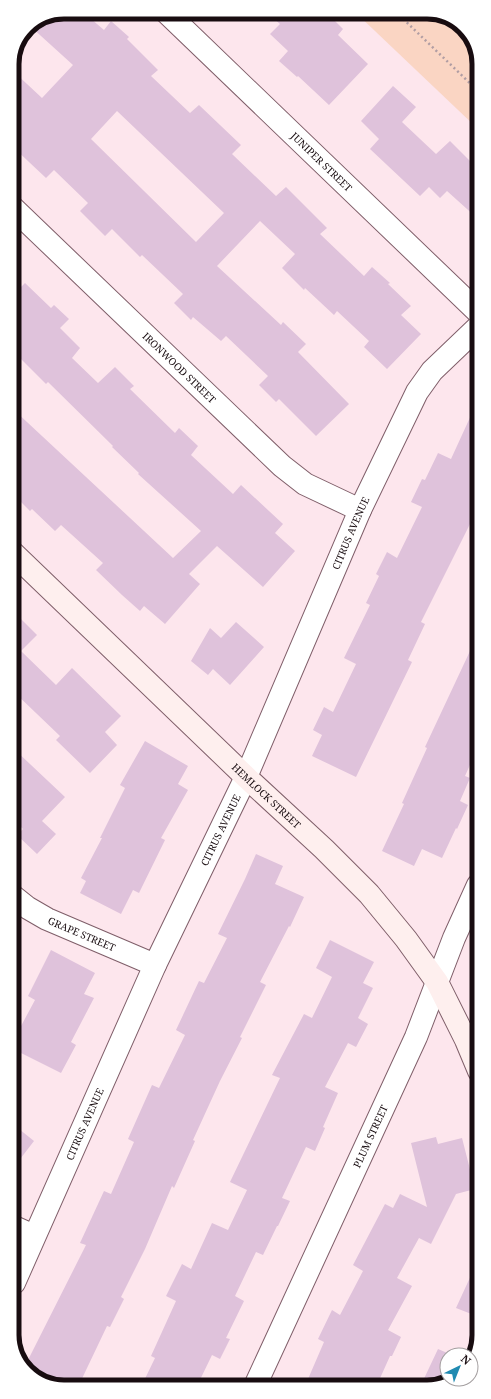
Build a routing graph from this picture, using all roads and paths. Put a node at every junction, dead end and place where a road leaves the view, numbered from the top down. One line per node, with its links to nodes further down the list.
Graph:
1 (173, 19): 5 (street, JUNIPER STREET)
2 (403, 19): 3 (path)
3 (472, 85)
4 (19, 214): 7 (street, IRONWOOD STREET)
5 (472, 306)
6 (472, 333): 7 (street, CITRUS AVENUE)
7 (360, 510): 9 (street, CITRUS AVENUE)
8 (19, 559): 9 (street, HEMLOCK STREET)
9 (246, 777): 12 (street, CITRUS AVENUE); 13 (street, HEMLOCK STREET)
10 (472, 898): 13 (street, PLUM STREET)
11 (19, 901): 12 (street, GRAPE STREET)
12 (155, 965): 16 (street, CITRUS AVENUE)
13 (437, 982): 14 (street, HEMLOCK STREET); 18 (street, PLUM STREET)
14 (472, 1054)
15 (19, 1229): 16 (street)
16 (34, 1236): 17 (street, CITRUS AVENUE)
17 (19, 1271)
18 (258, 1380)

